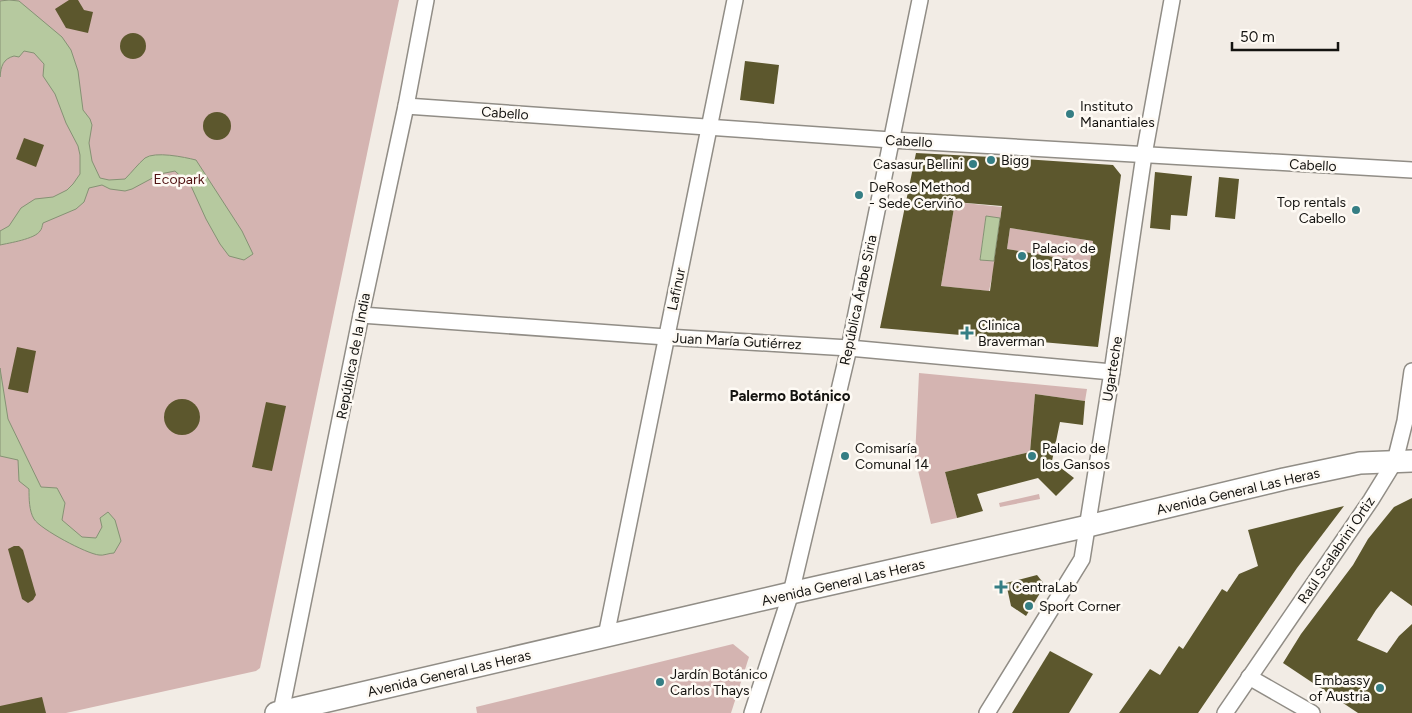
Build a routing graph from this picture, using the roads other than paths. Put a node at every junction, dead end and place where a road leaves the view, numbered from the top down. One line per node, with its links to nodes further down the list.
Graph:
1 (426, 0): 5 (street, República de la India)
2 (736, 0): 6 (street, Lafinur)
3 (920, 0): 7 (street, República Árabe Siria)
4 (1172, 0): 8 (street, Ugarteche)
5 (406, 106): 6 (street, Cabello); 10 (street, República de la India)
6 (709, 128): 7 (street, Cabello); 11 (street, Lafinur)
7 (891, 140): 8 (street, Cabello); 12 (street, República Árabe Siria)
8 (1144, 155): 9 (street, Cabello); 14 (street, Ugarteche)
9 (1412, 170)
10 (361, 315): 11 (street, Juan María Gutiérrez); 20 (street, República de la India)
11 (666, 337): 12 (street, Juan María Gutiérrez); 18 (street, Lafinur)
12 (848, 348): 14 (street, Juan María Gutiérrez); 17 (street, República Árabe Siria)
13 (1412, 371): 15 (street, Raúl Scalabrini Ortiz)
14 (1112, 372): 16 (street, Ugarteche)
15 (1403, 461): 16 (main road, Avenida General Las Heras); 19 (street, Raúl Scalabrini Ortiz)
16 (1088, 526): 17 (main road, Avenida General Las Heras); 22 (street, Ugarteche)
17 (791, 593): 18 (main road, Avenida General Las Heras); 21 (street, República Árabe Siria)
18 (606, 636): 20 (main road, Avenida General Las Heras)
19 (1249, 677): 23 (street, Raúl Scalabrini Ortiz); 24 (street)
20 (278, 712)
21 (752, 713)
22 (986, 713)
23 (1224, 713)
24 (1312, 713)

